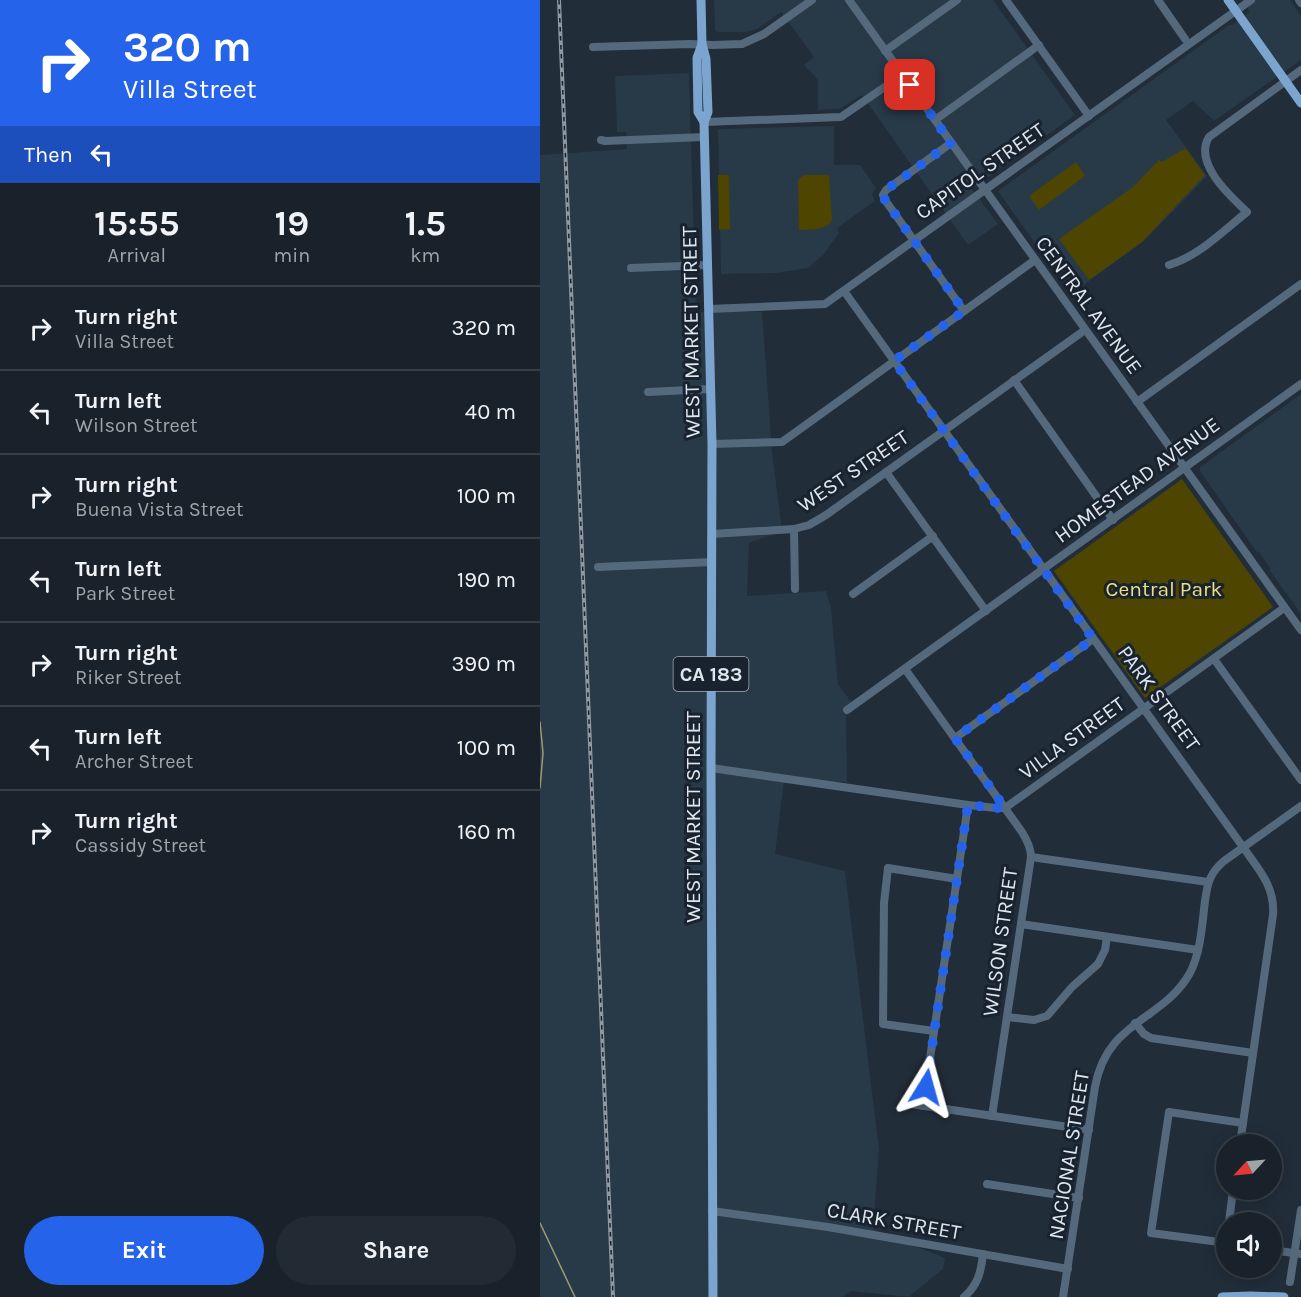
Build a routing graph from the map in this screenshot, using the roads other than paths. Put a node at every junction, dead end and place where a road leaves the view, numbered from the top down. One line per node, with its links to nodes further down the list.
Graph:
1 (701, 0): 11 (main road, WEST MARKET STREET / CA 183)
2 (812, 0): 11 (street)
3 (849, 0): 14 (street, CENTRAL AVENUE)
4 (957, 0): 14 (street)
5 (1006, 0): 12 (street)
6 (1158, 0): 10 (street)
7 (1228, 0): 9 (main road)
8 (1251, 0): 9 (street, CAPITOL STREET)
9 (1236, 11): 17 (main road); 19 (street, CAPITOL STREET)
10 (1185, 39)
11 (702, 44): 13 (street); 21 (main road, WEST MARKET STREET / CA 183)
12 (1039, 45): 19 (street); 20 (street)
13 (593, 47)
14 (885, 51): 16 (street, CENTRAL AVENUE)
15 (1301, 70): 17 (street)
16 (902, 75): 20 (street, CENTRAL AVENUE); 21 (street)
17 (1286, 81): 18 (main road); 29 (street)
18 (1301, 103)
19 (1089, 116): 25 (street, CAPITOL STREET)
20 (935, 120): 24 (street, CENTRAL AVENUE)
21 (704, 122): 22 (main road, WEST MARKET STREET / CA 183)
22 (704, 136): 23 (street); 28 (main road, WEST MARKET STREET / CA 183)
23 (601, 140)
24 (951, 143): 25 (street, CENTRAL AVENUE); 26 (street)
25 (985, 190): 26 (street, CAPITOL STREET); 27 (street, CENTRAL AVENUE)
26 (914, 241): 32 (street, CAPITOL STREET); 34 (street)
27 (1035, 260): 34 (street); 35 (street, CENTRAL AVENUE)
28 (708, 265): 30 (street); 33 (main road, WEST MARKET STREET / CA 183)
29 (1169, 265)
30 (631, 268)
31 (1301, 284): 41 (street)
32 (844, 291): 33 (street, CAPITOL STREET); 36 (street, PARK STREET)
33 (709, 309): 39 (main road, WEST MARKET STREET / CA 183)
34 (964, 311): 36 (street)
35 (1086, 330): 37 (street, WEST STREET); 41 (street, CENTRAL AVENUE)
36 (894, 361): 42 (street, PARK STREET); 43 (street)
37 (1014, 380): 42 (street, WEST STREET); 46 (street)
38 (1301, 384): 44 (street, HOMESTEAD AVENUE)
39 (711, 389): 40 (street); 43 (main road, WEST MARKET STREET / CA 183)
40 (648, 392)
41 (1137, 402): 44 (street, CENTRAL AVENUE)
42 (944, 430): 45 (street, WEST STREET); 52 (street, PARK STREET)
43 (712, 444): 48 (main road, WEST MARKET STREET / CA 183)
44 (1184, 468): 46 (street, HOMESTEAD AVENUE); 55 (street, CENTRAL AVENUE)
45 (886, 472): 47 (street, WEST STREET); 49 (street)
46 (1113, 519): 52 (street, HOMESTEAD AVENUE)
47 (794, 529): 48 (street, WEST STREET); 53 (street)
48 (712, 534): 50 (main road, WEST MARKET STREET / CA 183)
49 (933, 536): 54 (street); 56 (street)
50 (712, 562): 51 (street); 64 (main road, WEST MARKET STREET / CA 183)
51 (598, 567)
52 (1044, 569): 56 (street, HOMESTEAD AVENUE); 58 (street, PARK STREET)
53 (795, 590)
54 (853, 594)
55 (1284, 608): 57 (street, CENTRAL AVENUE); 59 (street, VILLA STREET)
56 (986, 611): 60 (street, HOMESTEAD AVENUE)
57 (1301, 630)
58 (1093, 639): 61 (street, PARK STREET); 63 (street)
59 (1214, 658): 61 (street, VILLA STREET); 65 (street)
60 (905, 669): 62 (street, HOMESTEAD AVENUE); 63 (street, WILSON STREET)
61 (1144, 708): 68 (street, VILLA STREET); 69 (street, PARK STREET)
62 (848, 710)
63 (955, 738): 68 (street, WILSON STREET)
64 (711, 768): 66 (street); 89 (main road, WEST MARKET STREET / CA 183)
65 (1301, 780)
66 (968, 805): 68 (street); 71 (street)
67 (1301, 806): 69 (street)
68 (1005, 808): 70 (street, WILSON STREET)
69 (1244, 847): 72 (street); 79 (street, PARK STREET)
70 (1031, 857): 72 (street); 73 (street, WILSON STREET)
71 (957, 879): 78 (street); 78 (street)
72 (1208, 882): 75 (street, NACIONAL STREET)
73 (1022, 924): 74 (street); 76 (street, WILSON STREET)
74 (1107, 937): 75 (street); 76 (street)
75 (1198, 950): 77 (street, NACIONAL STREET)
76 (1008, 1017): 82 (street, WILSON STREET)
77 (1135, 1023): 79 (street); 84 (street, NACIONAL STREET)
78 (934, 1031): 81 (street)
79 (1253, 1053): 83 (street, PARK STREET)
80 (911, 1104): 81 (street)
81 (923, 1105): 82 (street)
82 (992, 1116): 84 (street)
83 (1243, 1123): 85 (street, PARK STREET); 90 (street)
84 (1089, 1130): 87 (street, NACIONAL STREET)
85 (1241, 1134)
86 (987, 1184): 87 (street)
87 (1079, 1198): 94 (street, NACIONAL STREET)
88 (1301, 1210): 92 (street)
89 (712, 1211): 93 (street, CLARK STREET); 96 (main road, WEST MARKET STREET / CA 183)
90 (1216, 1242)
91 (1282, 1251): 92 (street)
92 (1298, 1253): 95 (street)
93 (983, 1254): 94 (street, CLARK STREET); 97 (street)
94 (1068, 1269): 98 (street, NACIONAL STREET)
95 (1290, 1282)
96 (713, 1297)
97 (964, 1297)
98 (1063, 1297)
99 (1222, 1297): 100 (main road)
100 (1284, 1297)

